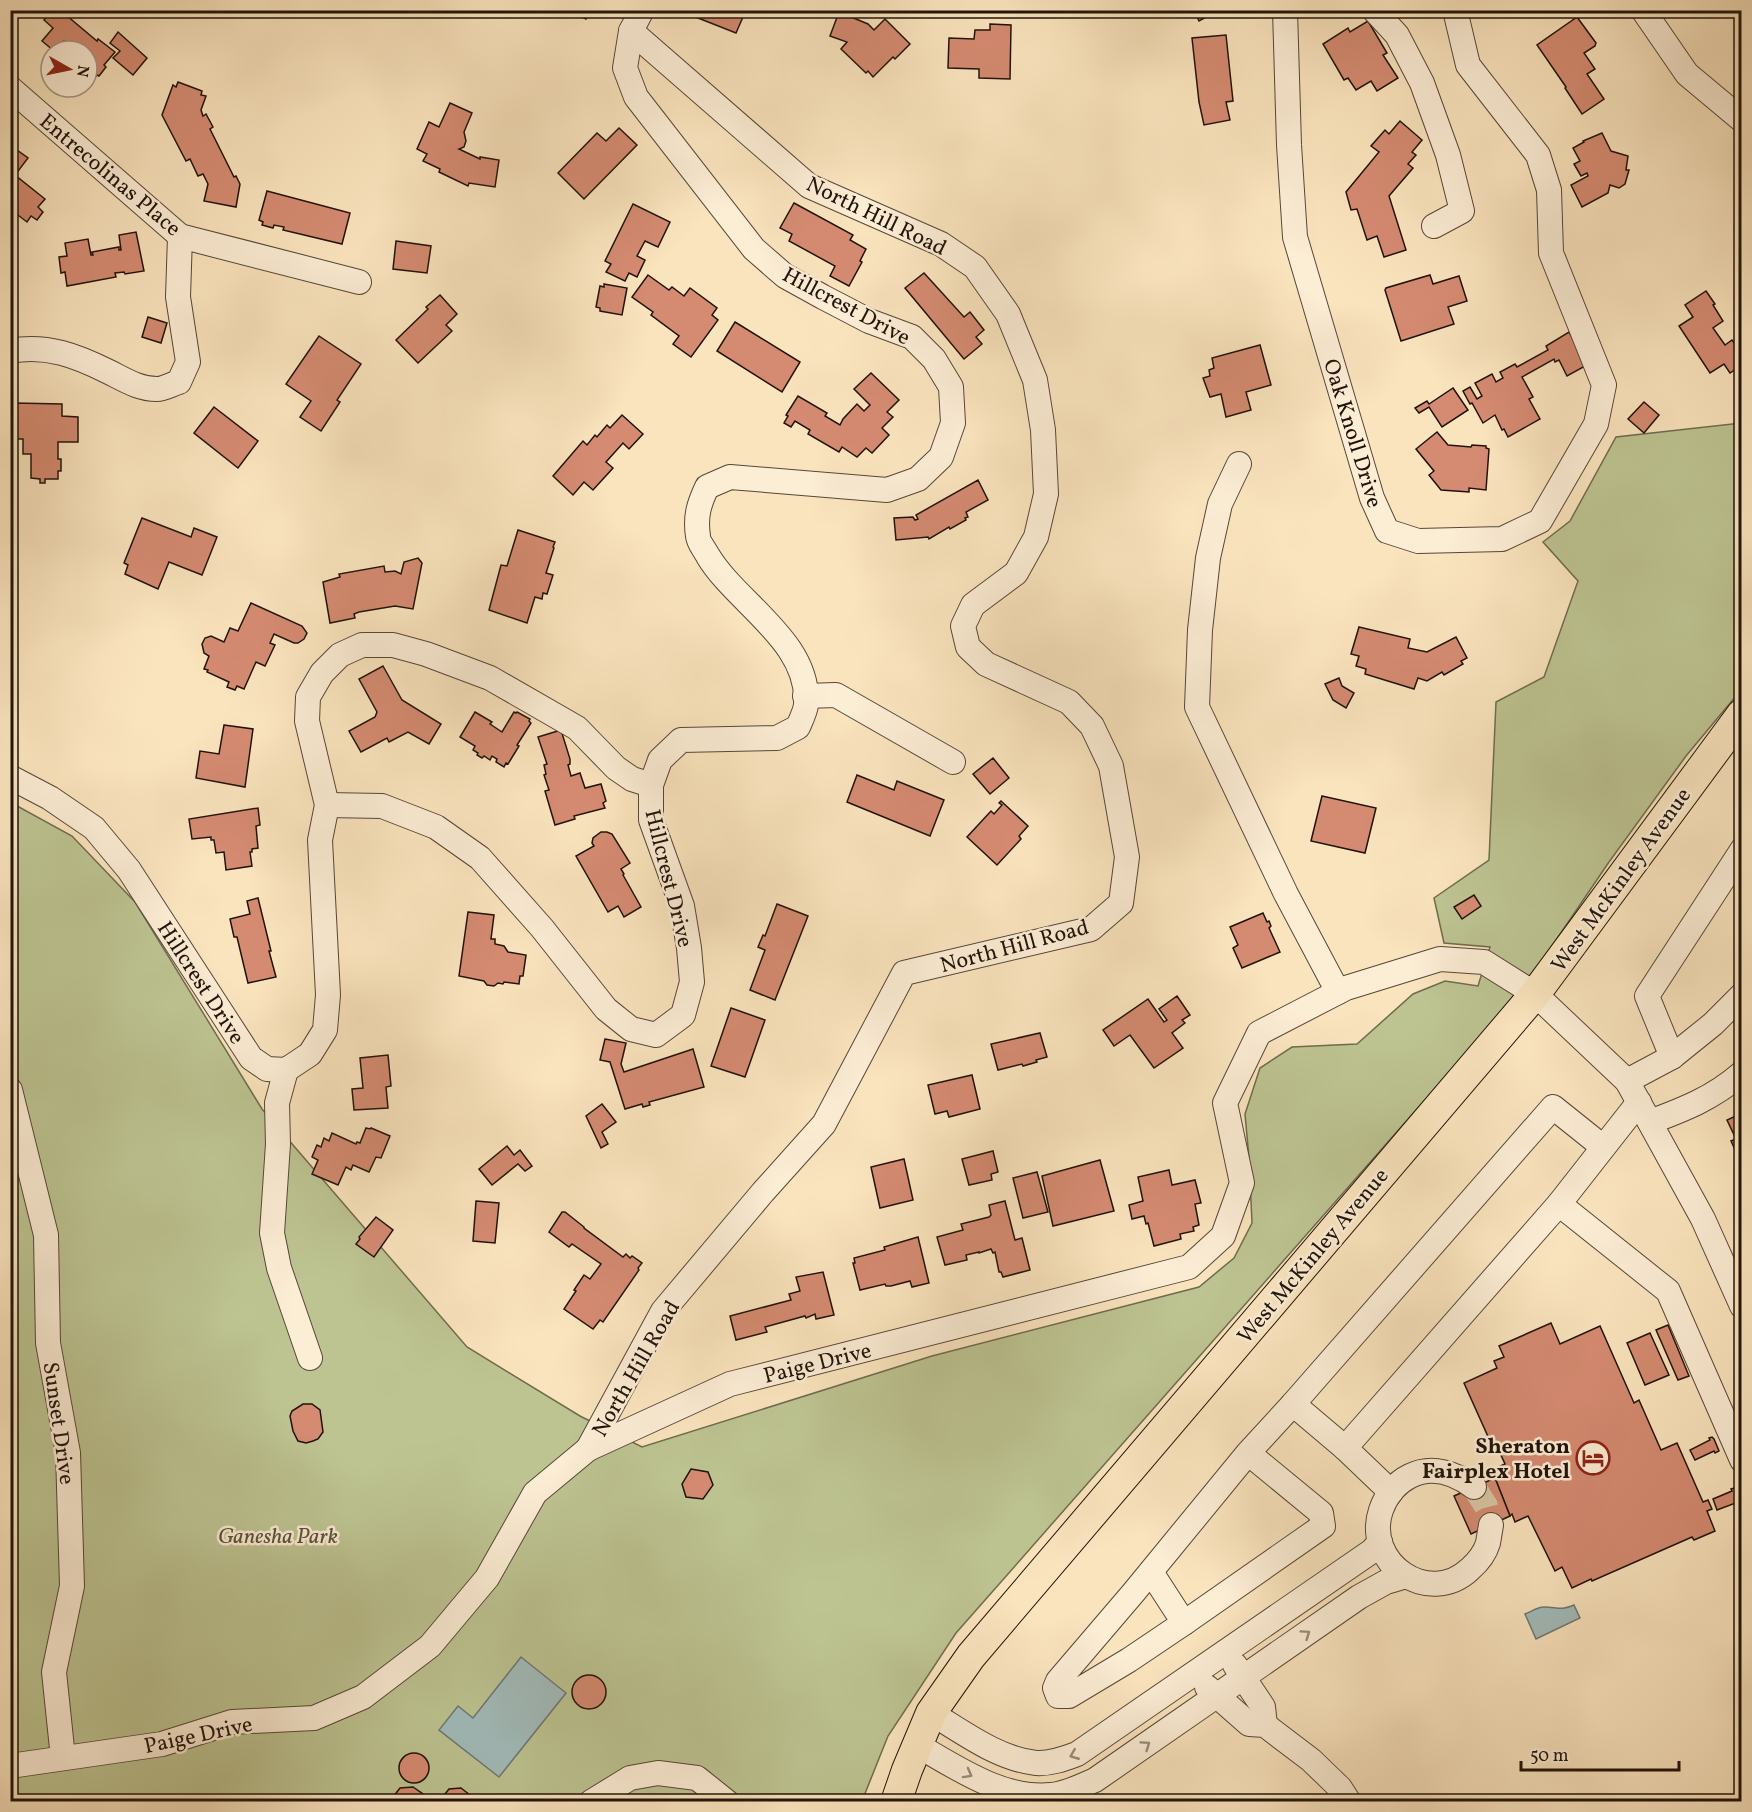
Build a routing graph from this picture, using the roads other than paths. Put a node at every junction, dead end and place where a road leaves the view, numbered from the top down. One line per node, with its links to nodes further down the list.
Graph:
1 (1285, 10): 3 (street, Oak Knoll Drive)
2 (1374, 10): 8 (street)
3 (1455, 10)
4 (1643, 10): 7 (street)
5 (636, 21): 13 (street, Hillcrest Drive); 36 (street, North Hill Road)
6 (10, 88): 9 (street, Entrecolinas Place)
7 (1742, 120)
8 (1434, 226)
9 (180, 236): 10 (street, Entrecolinas Place); 11 (street)
10 (358, 282)
11 (10, 351)
12 (1239, 464): 20 (street)
13 (805, 696): 15 (street); 17 (street, Hillcrest Drive)
14 (1742, 714): 21 (main road, West McKinley Avenue)
15 (953, 762)
16 (10, 777): 24 (street, Hillcrest Drive)
17 (651, 784): 18 (street); 18 (street, Hillcrest Drive)
18 (327, 806): 24 (street)
19 (1742, 850): 23 (street)
20 (1338, 992): 21 (street, Paige Drive); 36 (street, Paige Drive)
21 (1535, 994): 26 (street, Paige Drive); 50 (main road, West McKinley Avenue)
22 (1742, 995): 23 (street)
23 (1672, 1057): 26 (street)
24 (286, 1070): 33 (street)
25 (1742, 1073): 28 (street)
26 (1627, 1081): 28 (street, Paige Drive)
27 (10, 1090): 53 (street, Sunset Drive)
28 (1644, 1112): 29 (street); 31 (street, Paige Drive)
29 (1604, 1147): 30 (street); 34 (street)
30 (1559, 1204): 35 (street); 38 (street)
31 (1732, 1262): 32 (street, Paige Drive)
32 (1742, 1306)
33 (310, 1358)
34 (1293, 1404): 35 (street); 37 (street)
35 (1345, 1448): 40 (street)
36 (588, 1449): 53 (street, Paige Drive)
37 (1248, 1453): 43 (street); 45 (street)
38 (1742, 1460)
39 (1474, 1487): 40 (street)
40 (1391, 1491): 42 (street)
41 (1491, 1525): 44 (street)
42 (1380, 1542): 44 (street); 46 (street)
43 (1151, 1572): 45 (street); 45 (street)
44 (1406, 1576): 48 (street, one-way to 44)
45 (1184, 1623)
46 (1226, 1653): 47 (street); 48 (street)
47 (1195, 1674): 49 (street); 50 (street, one-way to 50)
48 (1243, 1677): 49 (street); 51 (street)
49 (1216, 1696): 51 (street); 52 (street, one-way to 49)
50 (931, 1713): 52 (main road, West McKinley Avenue)
51 (1265, 1725): 58 (street)
52 (917, 1745): 57 (main road, West McKinley Avenue)
53 (63, 1758): 54 (street, Paige Drive)
54 (10, 1766)
55 (591, 1802): 56 (street)
56 (727, 1802)
57 (896, 1802)
58 (1349, 1802)

